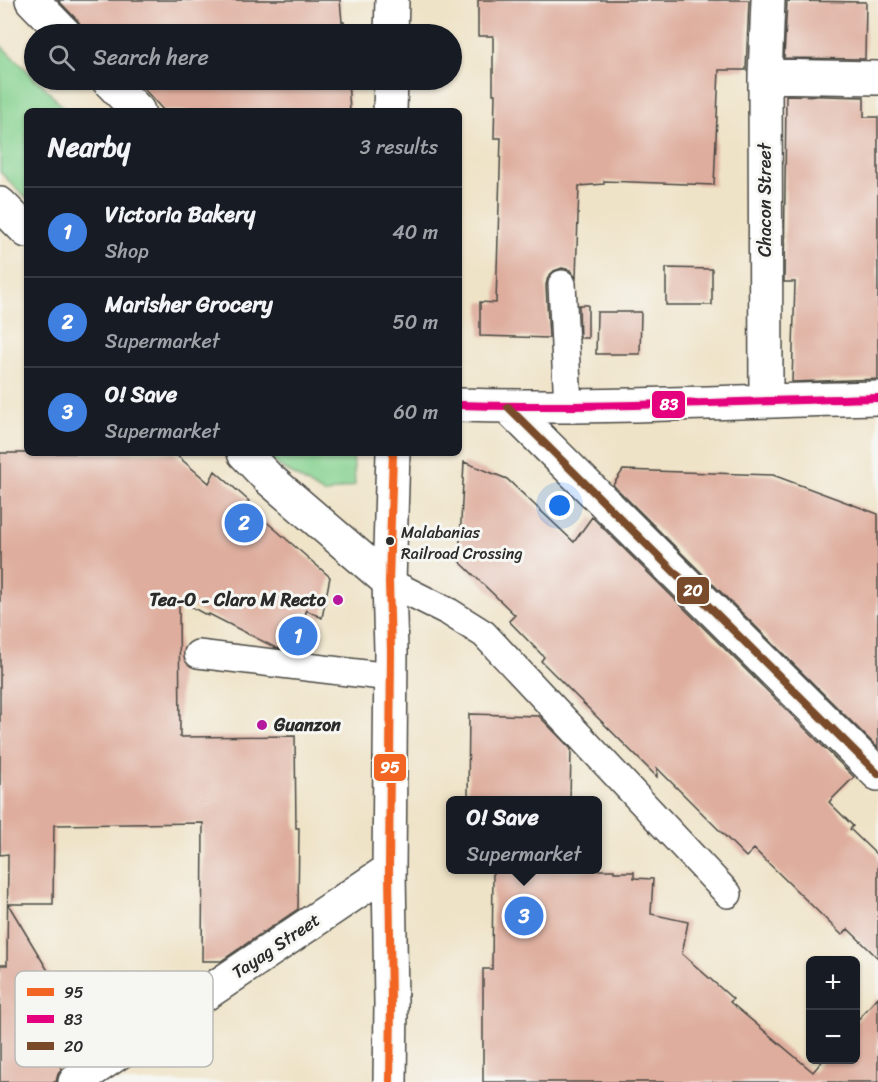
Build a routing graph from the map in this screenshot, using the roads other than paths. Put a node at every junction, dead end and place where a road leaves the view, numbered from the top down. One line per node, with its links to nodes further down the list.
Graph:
1 (32, 0): 4 (street)
2 (392, 0): 5 (street)
3 (768, 0): 6 (street, Chacon Street)
4 (55, 24)
5 (391, 24)
6 (765, 76): 7 (street); 16 (street, Chacon Street)
7 (878, 78)
8 (118, 90): 10 (street)
9 (391, 90): 11 (street)
10 (135, 108)
11 (390, 108)
12 (0, 204): 13 (street)
13 (24, 228)
14 (562, 284): 18 (lane)
15 (878, 399): 16 (street)
16 (766, 400): 18 (street)
17 (462, 405): 19 (street)
18 (567, 406): 19 (street)
19 (508, 407): 25 (street)
20 (247, 456): 22 (street)
21 (393, 456): 22 (street)
22 (389, 582): 24 (street); 27 (lane)
23 (198, 654): 24 (lane)
24 (390, 677): 26 (street)
25 (878, 774)
26 (389, 870): 28 (street, Tayag Street); 31 (street)
27 (728, 894)
28 (213, 989)
29 (97, 1067): 30 (street, Tayag Street)
30 (75, 1082)
31 (390, 1082)

